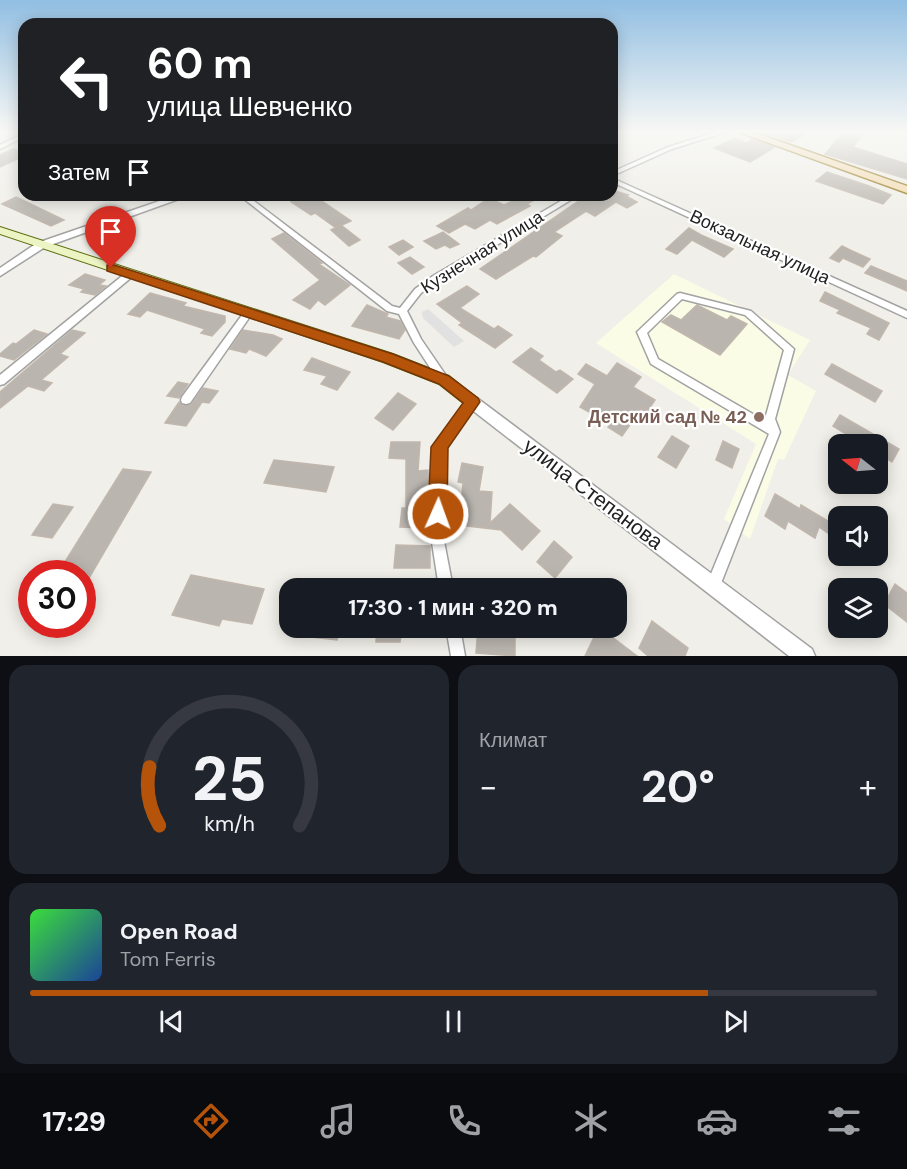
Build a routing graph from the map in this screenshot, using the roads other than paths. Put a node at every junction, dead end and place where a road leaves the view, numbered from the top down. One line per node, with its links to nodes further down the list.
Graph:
1 (640, 162): 3 (street)
2 (827, 162): 5 (main road)
3 (618, 171)
4 (618, 183): 15 (street, Вокзальная улица)
5 (907, 190)
6 (169, 201): 10 (street)
7 (250, 201): 13 (street)
8 (566, 201): 13 (street, Кузнечная улица)
9 (0, 230): 10 (main road)
10 (41, 245): 11 (street); 12 (main road)
11 (0, 273)
12 (130, 274): 14 (main road); 17 (street)
13 (402, 311): 16 (street)
14 (248, 313): 16 (main road); 18 (street)
15 (907, 315)
16 (444, 380): 19 (main road)
17 (0, 381)
18 (186, 400)
19 (472, 402): 21 (street); 22 (street, улица Степанова)
20 (775, 432): 20 (street); 22 (street)
21 (444, 578)
22 (713, 586): 25 (street, улица Степанова)
23 (455, 638): 24 (street)
24 (458, 656)
25 (805, 656)

